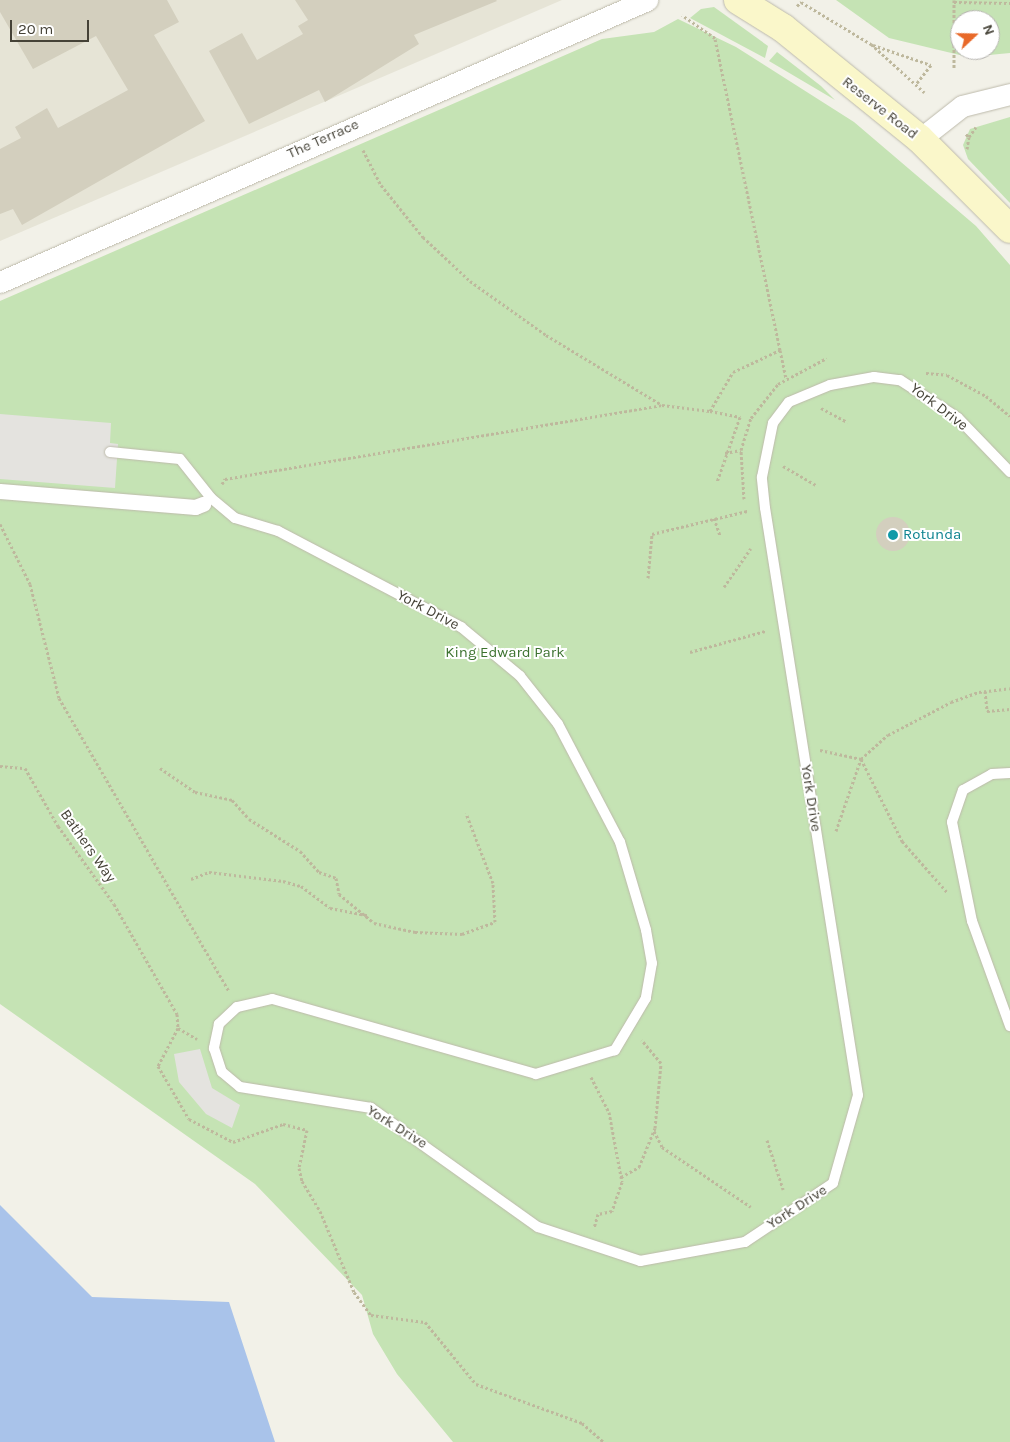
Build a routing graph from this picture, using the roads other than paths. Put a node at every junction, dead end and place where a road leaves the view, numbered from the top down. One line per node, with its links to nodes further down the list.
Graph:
1 (647, 0): 6 (street, The Terrace)
2 (738, 0): 4 (main road, Reserve Road)
3 (1010, 94): 4 (street)
4 (920, 139): 5 (main road, Reserve Road)
5 (1010, 230)
6 (0, 282)
7 (110, 452): 10 (lane, York Drive)
8 (1010, 472): 10 (lane, York Drive)
9 (0, 491): 10 (street)
10 (207, 501)
11 (1010, 773): 12 (lane)
12 (1010, 1026)

